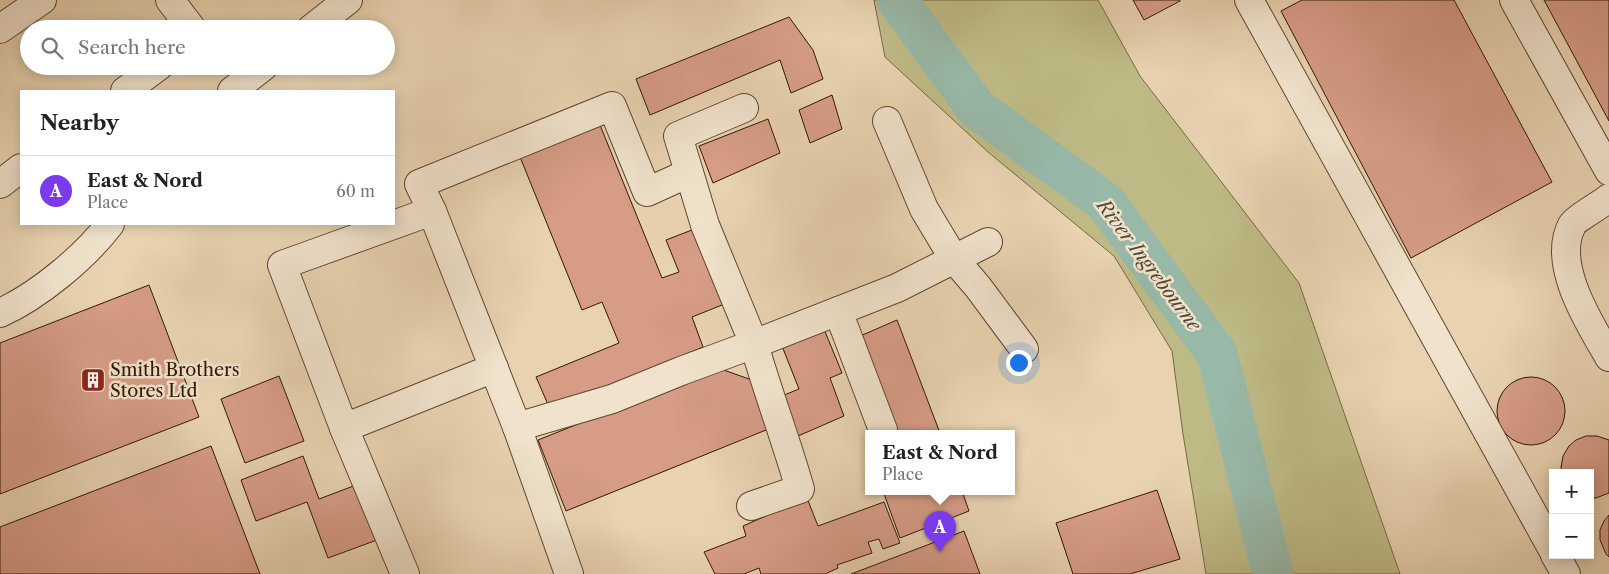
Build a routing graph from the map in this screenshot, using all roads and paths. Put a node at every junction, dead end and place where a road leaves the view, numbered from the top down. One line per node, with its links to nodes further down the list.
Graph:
1 (42, 0): 8 (lane)
2 (170, 0): 6 (lane)
3 (348, 0): 7 (lane)
4 (1249, 0): 36 (lane)
5 (1514, 0): 16 (lane)
6 (185, 20)
7 (322, 20)
8 (0, 29)
9 (147, 75): 11 (lane)
10 (252, 75): 12 (lane)
11 (126, 90)
12 (233, 90)
13 (744, 108): 17 (lane)
14 (887, 121): 25 (lane)
15 (20, 169): 18 (lane)
16 (1609, 171)
17 (689, 173): 20 (lane); 28 (lane)
18 (0, 184)
19 (1609, 198): 30 (lane)
20 (432, 211): 21 (lane); 31 (lane)
21 (395, 224)
22 (109, 225): 27 (lane)
23 (393, 225): 33 (lane)
24 (988, 242): 25 (lane)
25 (954, 259): 26 (lane); 29 (lane)
26 (838, 312): 28 (lane); 34 (lane)
27 (0, 313)
28 (754, 344): 32 (lane); 35 (lane)
29 (1024, 349)
30 (1609, 357)
31 (494, 368): 32 (lane); 33 (lane)
32 (517, 427): 39 (lane)
33 (344, 428): 38 (lane)
34 (883, 430)
35 (751, 506)
36 (1549, 543)
37 (1557, 559): 40 (lane)
38 (405, 574)
39 (569, 574)
40 (1566, 574)

